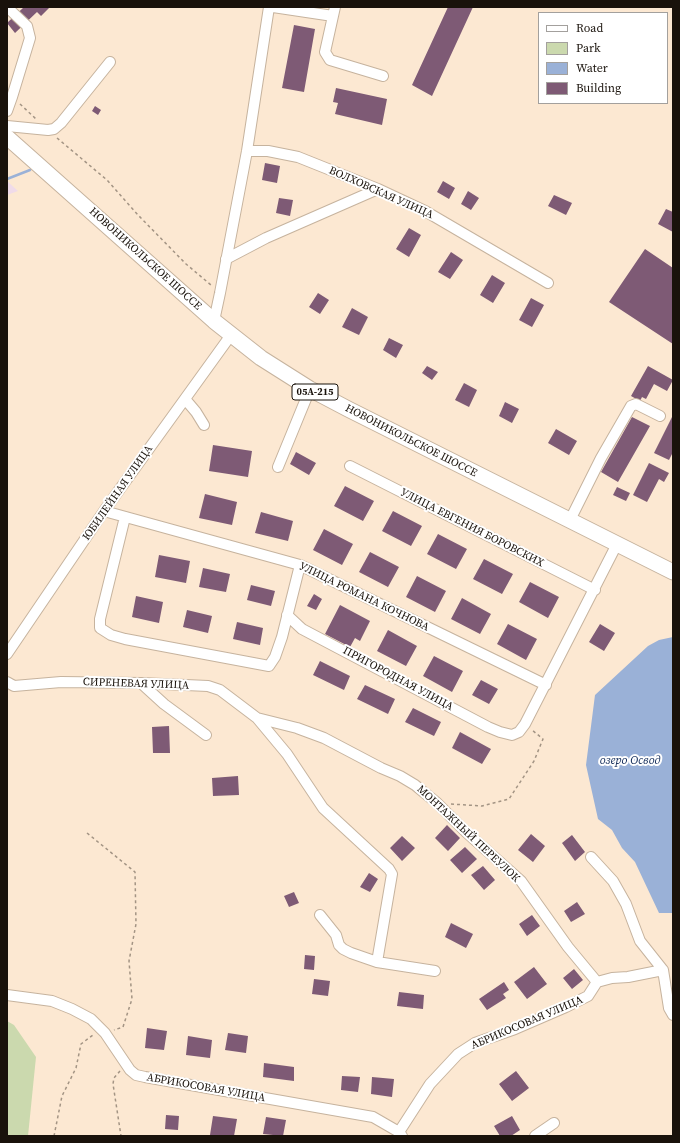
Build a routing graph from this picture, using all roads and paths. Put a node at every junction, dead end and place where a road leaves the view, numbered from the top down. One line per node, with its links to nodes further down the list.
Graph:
1 (7, 7): 7 (street)
2 (269, 7): 12 (street)
3 (273, 7): 4 (street)
4 (334, 11): 6 (street)
5 (110, 62): 10 (street)
6 (384, 76)
7 (12, 97): 8 (street); 10 (path)
8 (7, 111)
9 (7, 126): 10 (street)
10 (48, 130): 16 (path)
11 (7, 137): 17 (highway, НОВОНИКОЛЬСКОЕ ШОССЕ / 05А-215)
12 (247, 151): 13 (street, ВОЛХОВСКАЯ УЛИЦА); 14 (street)
13 (378, 189): 14 (street); 15 (street, ВОЛХОВСКАЯ УЛИЦА)
14 (226, 259): 16 (street)
15 (548, 283)
16 (220, 293): 17 (street)
17 (214, 321): 18 (highway, НОВОНИКОЛЬСКОЕ ШОССЕ / 05А-215)
18 (231, 335): 19 (highway, НОВОНИКОЛЬСКОЕ ШОССЕ / 05А-215); 20 (street, ЮБИЛЕЙНАЯ УЛИЦА)
19 (310, 389): 24 (street); 27 (highway, НОВОНИКОЛЬСКОЕ ШОССЕ / 05А-215)
20 (185, 399): 22 (street); 25 (street, ЮБИЛЕЙНАЯ УЛИЦА)
21 (660, 416): 27 (street)
22 (204, 425)
23 (350, 466): 31 (street, УЛИЦА ЕВГЕНИЯ БОРОВСКИХ)
24 (278, 467)
25 (104, 511): 26 (street, УЛИЦА РОМАНА КОЧНОВА); 33 (street, ЮБИЛЕЙНАЯ УЛИЦА)
26 (125, 517): 29 (street, УЛИЦА РОМАНА КОЧНОВА); 32 (street)
27 (570, 520): 28 (highway, НОВОНИКОЛЬСКОЕ ШОССЕ / 05А-215)
28 (617, 544): 30 (highway, НОВОНИКОЛЬСКОЕ ШОССЕ / 05А-215); 31 (street)
29 (300, 565): 32 (street); 36 (street, УЛИЦА РОМАНА КОЧНОВА)
30 (673, 572)
31 (595, 590): 36 (street)
32 (287, 616): 38 (street, ПРИГОРОДНАЯ УЛИЦА)
33 (7, 654)
34 (7, 682): 35 (street, СИРЕНЕВАЯ УЛИЦА)
35 (141, 683): 37 (street, СИРЕНЕВАЯ УЛИЦА); 39 (street)
36 (546, 685): 38 (street)
37 (257, 718): 40 (street, МОНТАЖНЫЙ ПЕРЕУЛОК); 44 (street)
38 (525, 724): 40 (path)
39 (206, 735)
40 (437, 803): 47 (street, МОНТАЖНЫЙ ПЕРЕУЛОК)
41 (87, 833): 50 (path)
42 (591, 857): 45 (street)
43 (320, 915): 44 (street)
44 (377, 962): 46 (street)
45 (663, 970): 47 (street); 49 (street)
46 (435, 971)
47 (597, 982): 53 (street, АБРИКОСОВАЯ УЛИЦА)
48 (7, 994): 50 (street)
49 (673, 1015)
50 (105, 1033): 51 (street); 54 (path)
51 (127, 1068): 53 (street, АБРИКОСОВАЯ УЛИЦА); 55 (path)
52 (554, 1123): 56 (street)
53 (401, 1134)
54 (54, 1136)
55 (121, 1136)
56 (535, 1136)

